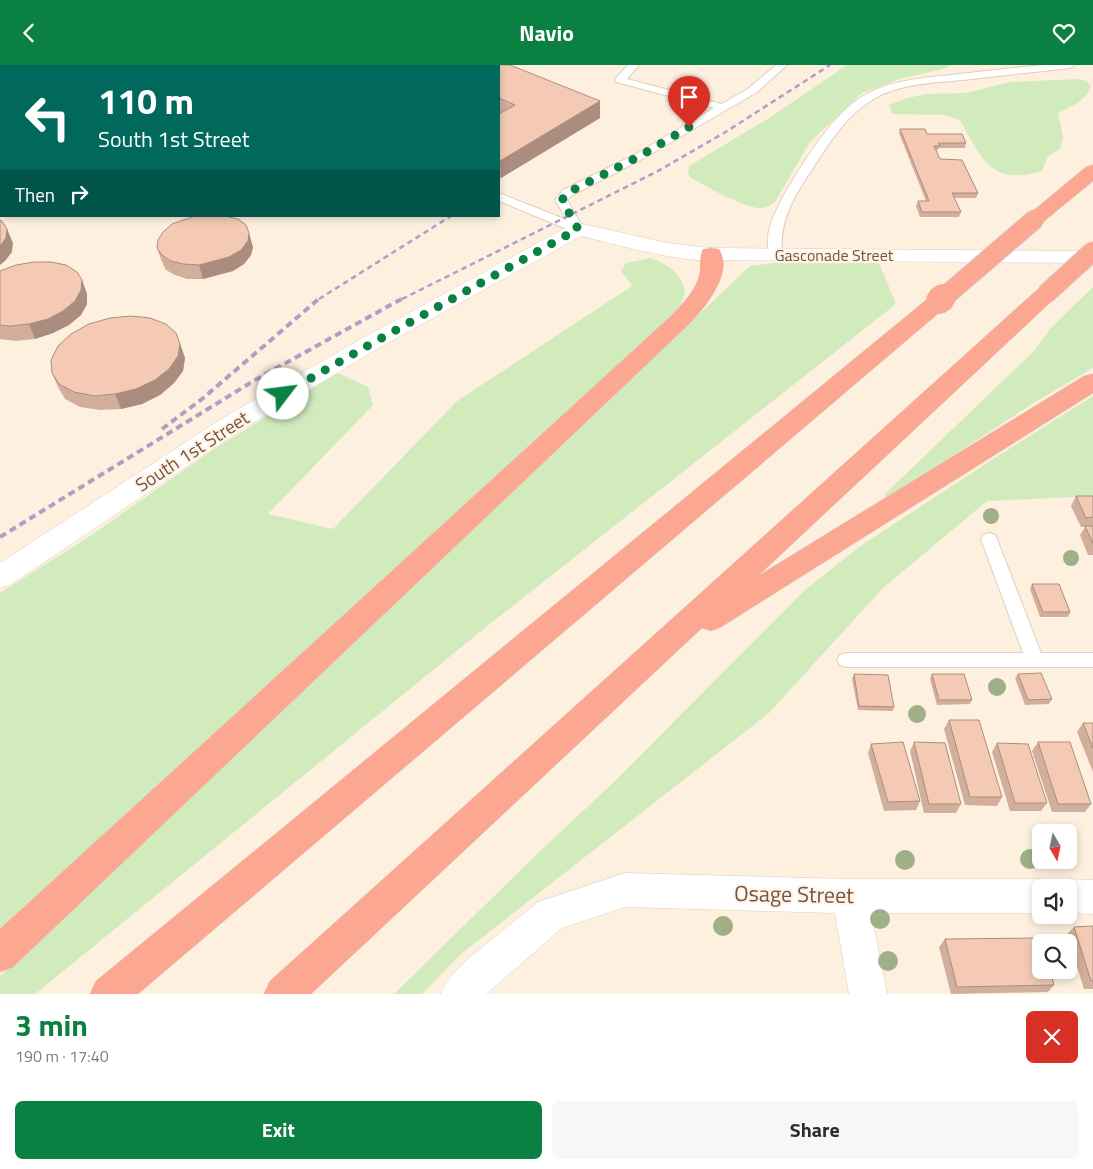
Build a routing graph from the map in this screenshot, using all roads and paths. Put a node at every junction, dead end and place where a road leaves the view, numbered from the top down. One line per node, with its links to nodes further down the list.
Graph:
1 (634, 65): 4 (lane)
2 (782, 65): 4 (lane)
3 (1070, 65): 10 (lane)
4 (722, 107): 7 (lane)
5 (1093, 171): 24 (highway, bridge)
6 (500, 197): 7 (lane)
7 (578, 229): 9 (street, Gasconade Street); 14 (street, South 1st Street)
8 (1093, 251): 15 (highway, bridge)
9 (711, 254): 10 (street, Gasconade Street); 23 (highway)
10 (776, 255): 11 (street, Gasconade Street)
11 (1093, 257)
12 (1093, 382): 15 (highway)
13 (989, 539): 17 (lane)
14 (0, 577)
15 (658, 651): 25 (highway)
16 (846, 660): 17 (lane)
17 (1035, 660): 18 (lane)
18 (1093, 660)
19 (850, 896): 20 (street, Osage Street); 26 (street, Osage Street); 27 (street)
20 (1032, 896)
21 (1077, 897): 22 (street)
22 (1093, 897)
23 (0, 954)
24 (109, 994)
25 (283, 994)
26 (460, 994)
27 (868, 994)

